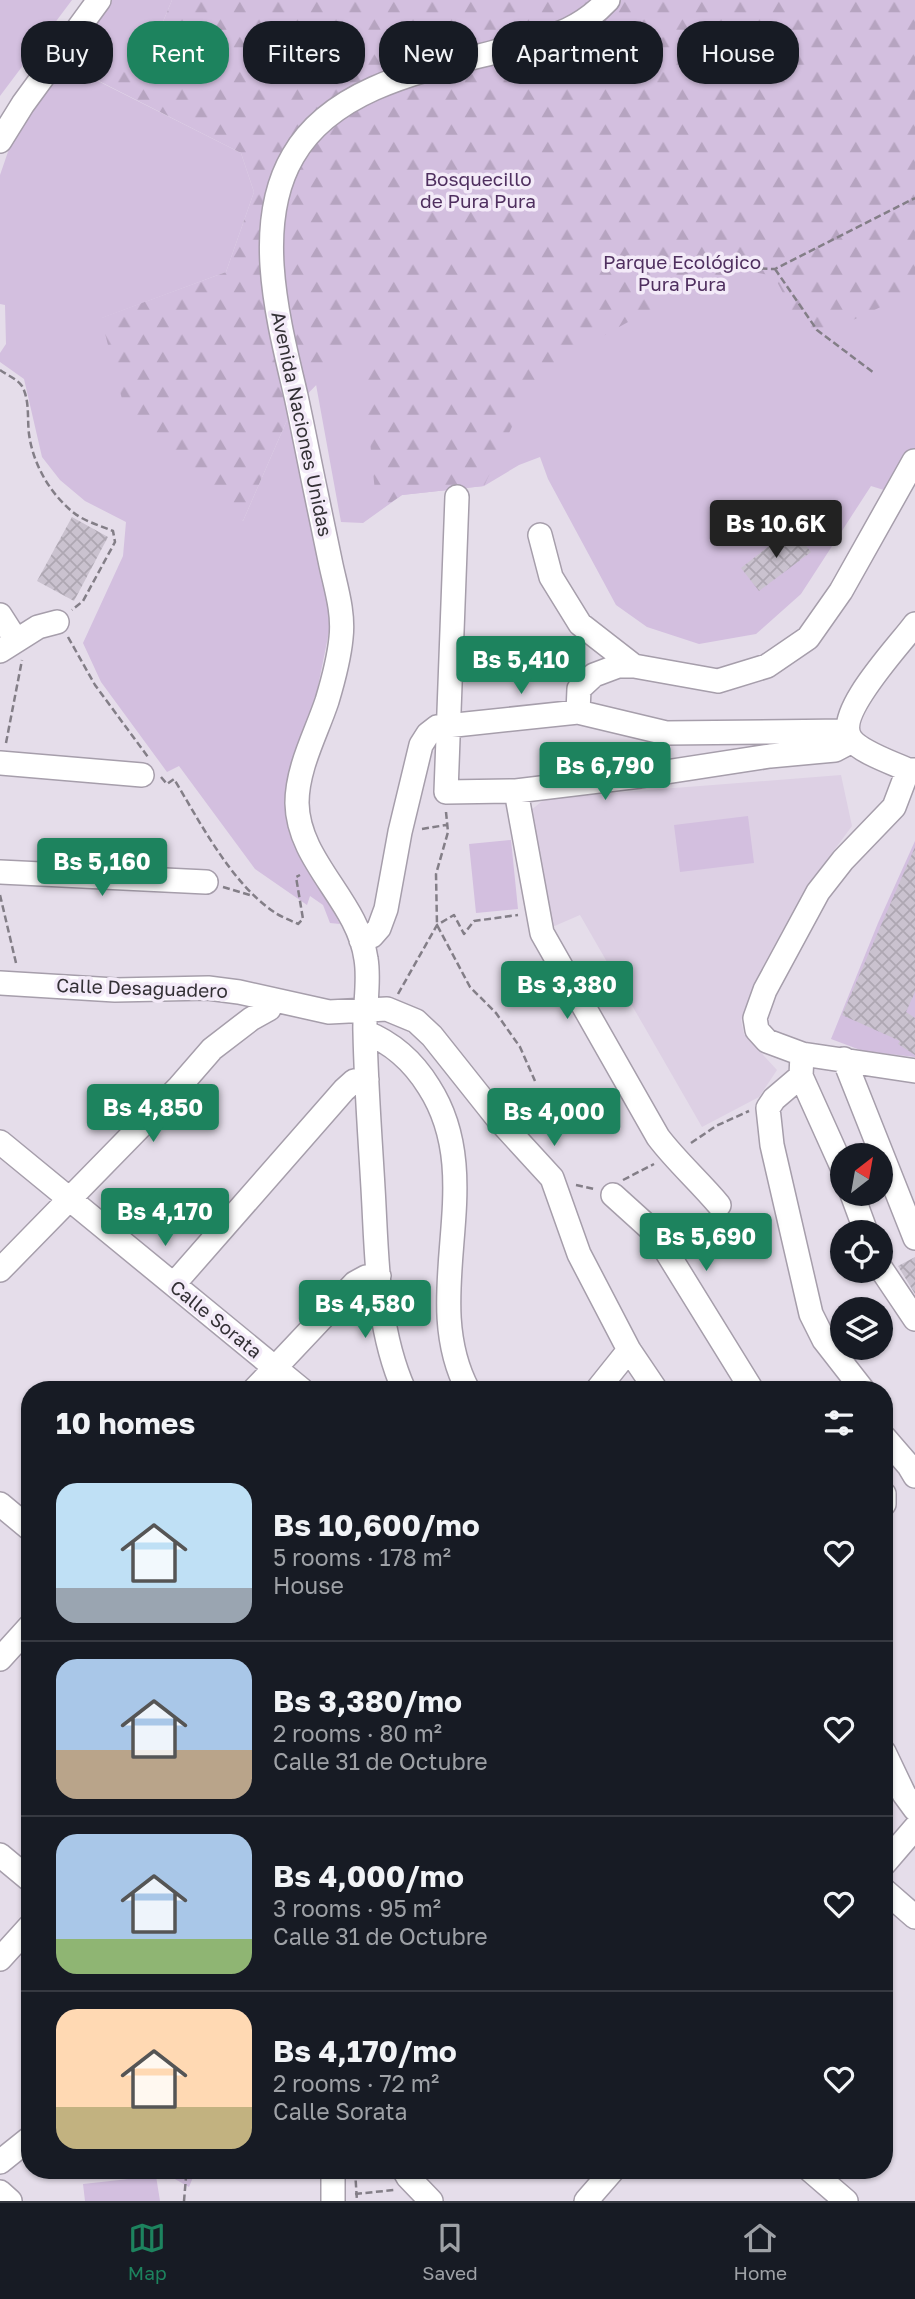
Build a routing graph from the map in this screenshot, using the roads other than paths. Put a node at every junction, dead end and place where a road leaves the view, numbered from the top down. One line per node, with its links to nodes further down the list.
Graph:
1 (99, 0): 3 (street)
2 (608, 0): 21 (street, Avenida Naciones Unidas)
3 (0, 141)
4 (914, 461): 11 (street)
5 (457, 497): 13 (street)
6 (540, 535): 11 (street)
7 (0, 615): 10 (street)
8 (57, 622): 10 (street)
9 (914, 627): 14 (street)
10 (8, 645)
11 (634, 666): 12 (street)
12 (578, 712): 13 (street); 14 (street)
13 (448, 726): 18 (street); 21 (street)
14 (849, 736): 16 (street); 18 (street)
15 (1, 763): 17 (street)
16 (912, 770): 26 (street)
17 (152, 772)
18 (516, 791): 33 (street)
19 (0, 872): 20 (street)
20 (206, 882)
21 (361, 940): 24 (street, Avenida Naciones Unidas)
22 (10, 983): 23 (street, Calle Desaguadero)
23 (273, 1000): 24 (street, Calle Desaguadero); 32 (street)
24 (372, 1017): 28 (street, Avenida Naciones Unidas); 40 (street); 45 (street)
25 (844, 1059): 26 (street); 27 (street); 34 (street)
26 (802, 1065): 30 (street); 49 (street)
27 (915, 1071)
28 (367, 1080): 36 (street, Avenida Naciones Unidas); 38 (street)
29 (0, 1142): 32 (street, Calle Sorata)
30 (833, 1143)
31 (613, 1195): 48 (street)
32 (71, 1198): 35 (street); 38 (street, Calle Sorata)
33 (719, 1205)
34 (915, 1238)
35 (0, 1270)
36 (379, 1276): 41 (street); 44 (street, Avenida Naciones Unidas)
37 (891, 1283): 39 (street)
38 (174, 1284): 41 (street, Calle Sorata)
39 (915, 1319)
40 (629, 1350): 46 (street); 47 (street)
41 (276, 1367): 42 (street); 43 (street, Calle Sorata)
42 (263, 1381)
43 (292, 1381)
44 (401, 1381)
45 (464, 1381)
46 (604, 1381)
47 (650, 1381)
48 (746, 1381)
49 (856, 1381)
50 (893, 1447): 51 (street)
51 (915, 1476)
52 (0, 1504): 53 (street)
53 (21, 1522)
54 (21, 1636): 55 (street)
55 (0, 1659)
56 (893, 1771): 57 (street)
57 (915, 1809)
58 (915, 1828): 59 (street)
59 (893, 1854)
60 (0, 1855): 61 (street)
61 (21, 1872)
62 (893, 1898): 63 (street)
63 (915, 1917)
64 (21, 1936): 65 (street)
65 (0, 1959)
66 (21, 2145): 67 (street)
67 (0, 2162)
68 (327, 2179): 74 (street)
69 (335, 2179): 74 (street)
70 (410, 2179): 76 (street)
71 (605, 2179): 77 (street)
72 (820, 2179): 78 (street)
73 (0, 2192): 75 (street)
74 (340, 2197)
75 (10, 2201)
76 (431, 2201)
77 (586, 2201)
78 (846, 2201)

